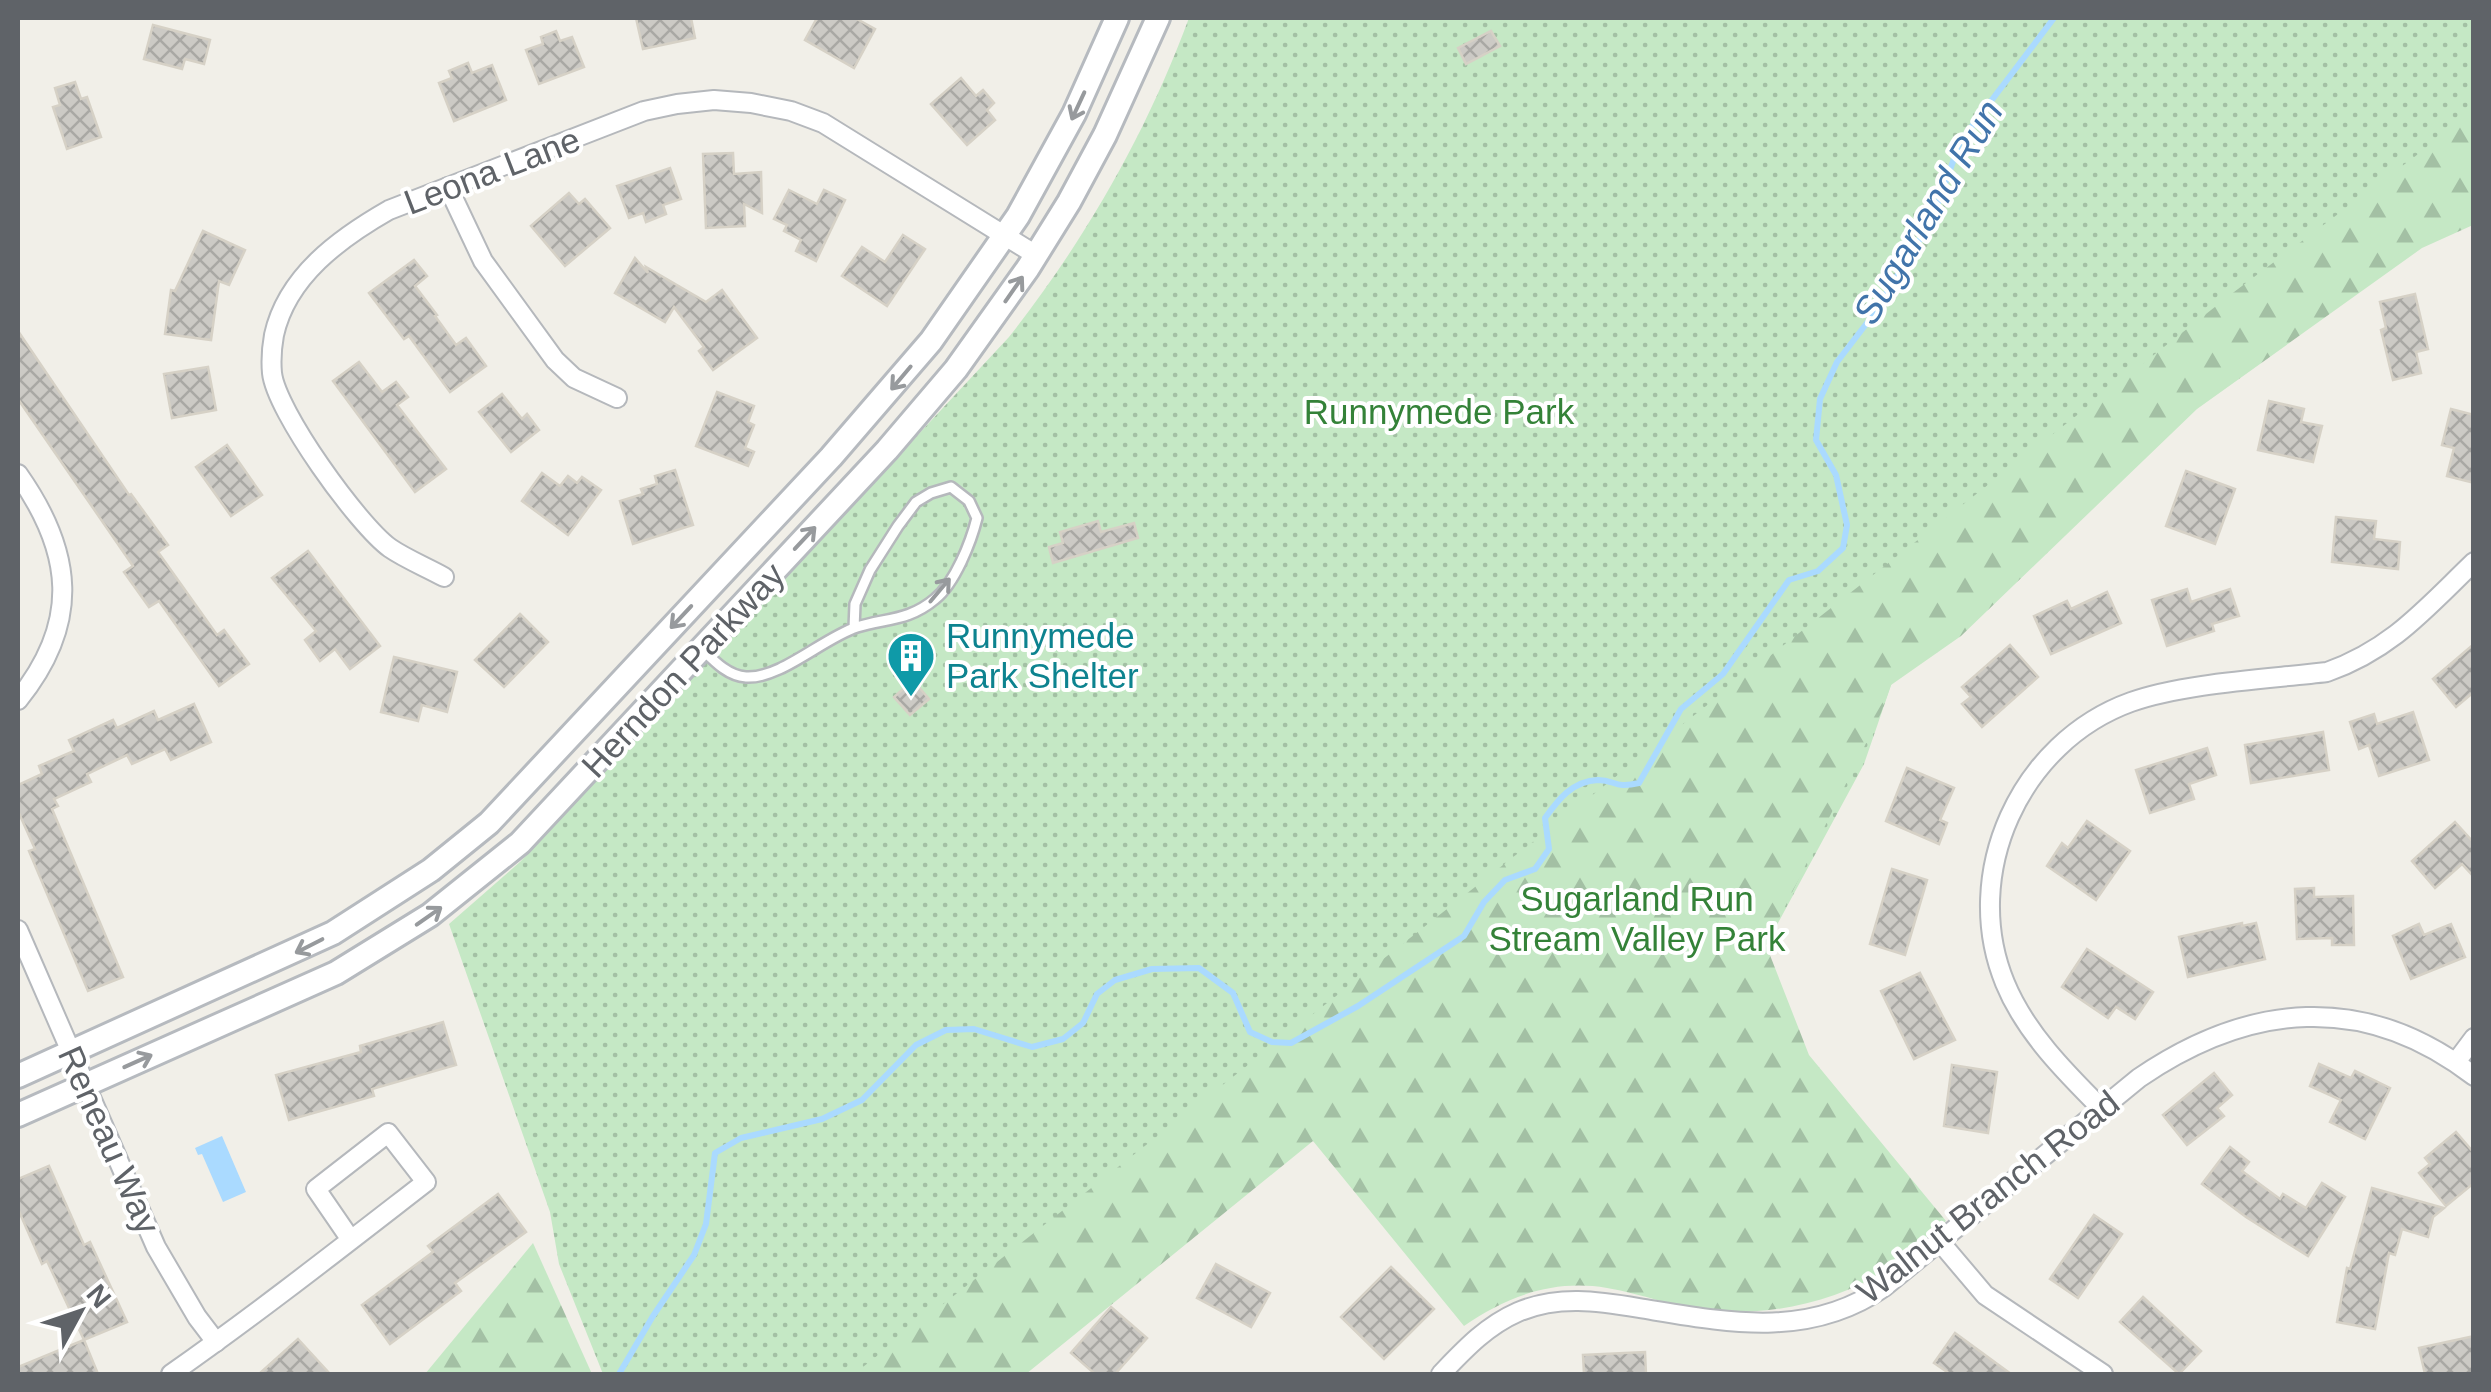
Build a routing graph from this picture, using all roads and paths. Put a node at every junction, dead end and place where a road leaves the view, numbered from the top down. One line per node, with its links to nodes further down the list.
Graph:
1 (1118, 18): 4 (main road, Herndon Parkway, one-way to 4)
2 (1158, 18): 5 (main road, Herndon Parkway)
3 (448, 187): 4 (street, Leona Lane); 6 (street); 9 (street, Leona Lane)
4 (1005, 236): 5 (street, Leona Lane); 15 (main road, Herndon Parkway, one-way to 15)
5 (1036, 256): 11 (main road, Herndon Parkway, one-way to 5)
6 (617, 398)
7 (18, 474): 12 (street)
8 (2474, 562): 20 (street)
9 (444, 577)
10 (854, 628): 10 (lane, one-way to 10); 11 (lane)
11 (702, 649): 19 (main road, Herndon Parkway, one-way to 11)
12 (18, 700)
13 (18, 930): 15 (street, Reneau Way)
14 (2474, 1038): 16 (street)
15 (70, 1052): 17 (main road, Herndon Parkway); 19 (street, Reneau Way)
16 (2456, 1062): 18 (street, Walnut Branch Road); 20 (street, Walnut Branch Road)
17 (18, 1076)
18 (2474, 1076)
19 (84, 1086): 21 (main road, Herndon Parkway); 24 (street, Reneau Way)
20 (2102, 1109): 23 (street, Walnut Branch Road)
21 (18, 1115)
22 (352, 1240): 22 (street); 24 (street)
23 (1941, 1242): 26 (street, Walnut Branch Road); 27 (street)
24 (216, 1342): 25 (street)
25 (172, 1374)
26 (1441, 1374)
27 (2103, 1374)

